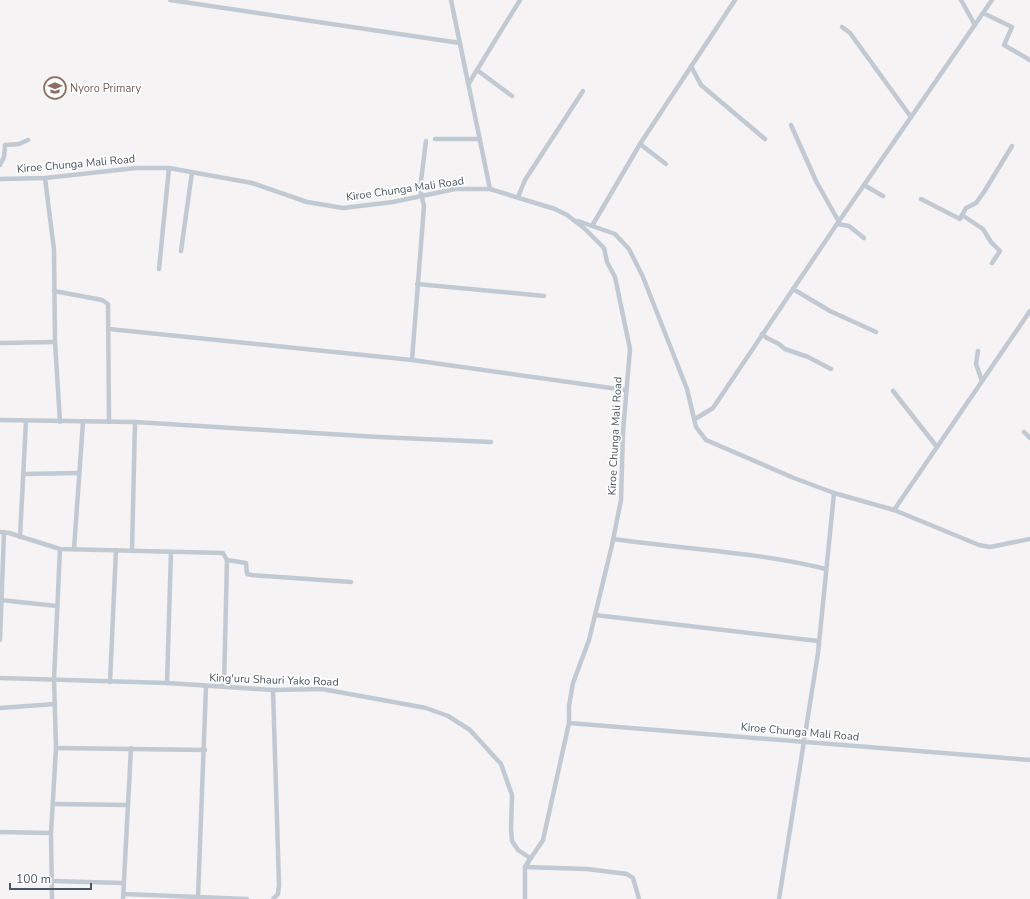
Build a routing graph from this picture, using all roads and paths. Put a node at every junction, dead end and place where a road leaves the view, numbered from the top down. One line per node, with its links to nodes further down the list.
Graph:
1 (170, 0): 10 (street)
2 (451, 0): 10 (street)
3 (520, 0): 13 (street)
4 (735, 0): 12 (street)
5 (961, 0): 8 (street)
6 (992, 0): 7 (street)
7 (983, 13): 8 (street); 11 (street)
8 (975, 25): 17 (street)
9 (842, 27): 17 (street)
10 (460, 44): 14 (street)
11 (1030, 60)
12 (691, 66): 21 (street); 24 (street)
13 (477, 70): 14 (street); 16 (street)
14 (469, 83): 20 (street)
15 (583, 91): 36 (street)
16 (512, 96)
17 (911, 117): 32 (street)
18 (791, 125): 40 (street)
19 (435, 139): 20 (street)
20 (480, 139): 33 (street)
21 (765, 139)
22 (28, 140): 27 (street)
23 (426, 140): 34 (street)
24 (640, 144): 26 (street); 41 (street)
25 (1012, 146): 38 (street)
26 (666, 164)
27 (0, 165)
28 (169, 168): 29 (street, Kiroe Chunga Mali Road); 30 (street, Kiroe Chunga Mali Road); 45 (street)
29 (192, 172): 34 (street, Kiroe Chunga Mali Road); 43 (street)
30 (45, 178): 31 (street, Kiroe Chunga Mali Road); 48 (street)
31 (0, 179)
32 (864, 185): 35 (street); 40 (street)
33 (490, 190): 34 (street, Kiroe Chunga Mali Road); 36 (street, Kiroe Chunga Mali Road)
34 (422, 196): 46 (street)
35 (883, 196)
36 (518, 197): 39 (street, Kiroe Chunga Mali Road)
37 (921, 198): 38 (street)
38 (962, 215): 44 (street)
39 (573, 220): 41 (street); 60 (street, Kiroe Chunga Mali Road)
40 (838, 223): 42 (street); 47 (street)
41 (592, 226): 62 (street)
42 (864, 238)
43 (181, 251)
44 (992, 263)
45 (159, 269)
46 (417, 284): 49 (street); 57 (street)
47 (793, 289): 52 (street); 53 (street)
48 (54, 292): 51 (street); 54 (street)
49 (544, 296)
50 (1030, 311): 59 (street)
51 (109, 329): 57 (street); 67 (street)
52 (876, 332)
53 (762, 334): 58 (street); 62 (street)
54 (55, 342): 55 (street); 65 (street)
55 (0, 343)
56 (978, 351): 59 (street)
57 (412, 360): 60 (street)
58 (831, 369)
59 (982, 381): 72 (street)
60 (625, 390): 79 (street, Kiroe Chunga Mali Road)
61 (893, 391): 72 (street)
62 (695, 419): 75 (street)
63 (0, 420): 64 (street)
64 (26, 421): 65 (street); 74 (street)
65 (60, 422): 66 (street)
66 (83, 422): 67 (street); 73 (street)
67 (109, 422): 68 (street)
68 (135, 422): 71 (street); 84 (street)
69 (1024, 432): 70 (street)
70 (1030, 438)
71 (491, 442)
72 (937, 447): 76 (street)
73 (79, 473): 74 (street); 82 (street)
74 (25, 474): 78 (street)
75 (834, 493): 76 (street); 87 (street)
76 (894, 510): 80 (street)
77 (2, 532): 78 (street); 89 (street)
78 (20, 537): 81 (street)
79 (613, 539): 87 (street); 91 (street, Kiroe Chunga Mali Road)
80 (1030, 539)
81 (60, 549): 82 (street); 90 (street)
82 (74, 549): 83 (street)
83 (116, 550): 84 (street); 96 (street)
84 (132, 551): 85 (street)
85 (171, 552): 86 (street); 97 (street)
86 (227, 560): 88 (street); 99 (street)
87 (826, 569): 93 (street)
88 (351, 582)
89 (1, 600): 90 (street); 92 (street)
90 (57, 606): 95 (street)
91 (595, 615): 93 (street); 103 (street, Kiroe Chunga Mali Road)
92 (0, 640)
93 (819, 646): 104 (street)
94 (0, 678): 95 (street, King'uru Shauri Yako Road)
95 (54, 680): 96 (street, King'uru Shauri Yako Road); 101 (street)
96 (110, 682): 97 (street, King'uru Shauri Yako Road)
97 (167, 683): 98 (street, King'uru Shauri Yako Road)
98 (206, 686): 99 (street, King'uru Shauri Yako Road); 107 (street)
99 (224, 687): 100 (street, King'uru Shauri Yako Road)
100 (273, 690): 113 (street, King'uru Shauri Yako Road); 120 (street)
101 (54, 704): 102 (street); 105 (street)
102 (0, 708)
103 (569, 723): 104 (street, Kiroe Chunga Mali Road); 113 (street, Kiroe Chunga Mali Road)
104 (804, 741): 108 (street, Kiroe Chunga Mali Road); 123 (street)
105 (56, 748): 106 (street); 109 (street)
106 (131, 748): 107 (street); 110 (street)
107 (204, 750): 116 (street)
108 (1030, 760)
109 (53, 804): 110 (street); 112 (street)
110 (128, 805): 115 (street)
111 (0, 832): 112 (street)
112 (51, 833): 114 (street)
113 (526, 867): 121 (street); 122 (street)
114 (52, 881): 115 (street); 118 (street)
115 (124, 883): 117 (street)
116 (198, 896): 117 (street); 119 (street)
117 (123, 897)
118 (52, 899)
119 (247, 899)
120 (273, 899)
121 (525, 899)
122 (639, 899)
123 (779, 899)

